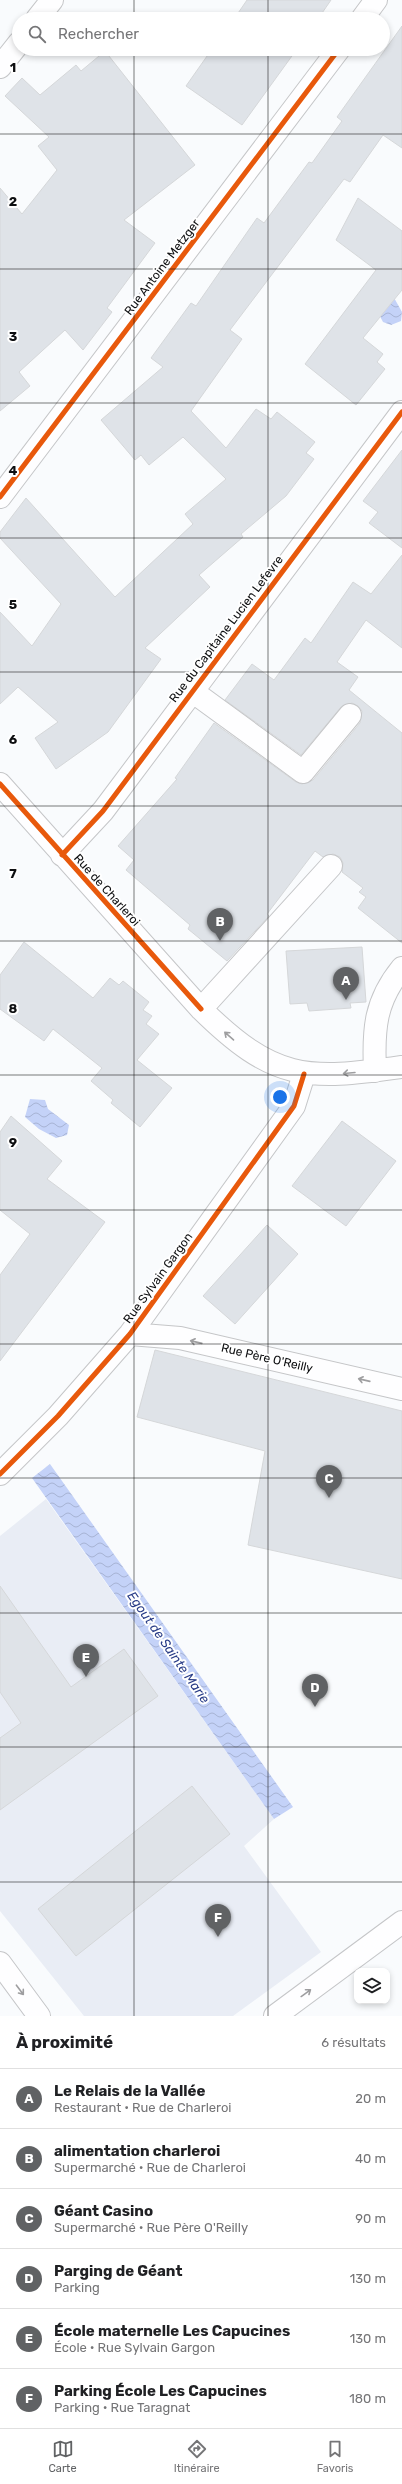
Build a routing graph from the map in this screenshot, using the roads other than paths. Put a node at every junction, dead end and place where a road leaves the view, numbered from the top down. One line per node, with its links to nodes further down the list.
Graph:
1 (52, 0): 3 (street)
2 (376, 0): 4 (street)
3 (43, 12)
4 (367, 12)
5 (12, 52): 7 (street)
6 (334, 56): 9 (street, Rue Antoine Metzger)
7 (0, 67)
8 (402, 412): 10 (street, Rue du Capitaine Lucien Lefevre)
9 (0, 497)
10 (192, 692): 11 (street); 13 (street, Rue du Capitaine Lucien Lefevre)
11 (350, 715)
12 (0, 784): 13 (street, Rue de Charleroi)
13 (62, 855): 16 (street, Rue de Charleroi)
14 (331, 866): 16 (street)
15 (402, 968): 18 (street)
16 (201, 1009): 19 (street, Rue de Charleroi, one-way to 16)
17 (402, 1067): 18 (street, Rue de Charleroi)
18 (375, 1070): 19 (street, Rue de Charleroi, one-way to 19)
19 (304, 1074): 20 (street, Rue Sylvain Gargon)
20 (130, 1334): 21 (street, Rue Père O'Reilly, one-way to 20); 22 (street, Rue Sylvain Gargon)
21 (402, 1389)
22 (4, 1469)
23 (402, 1922): 26 (street, one-way to 23)
24 (0, 1963): 25 (street, one-way to 25)
25 (39, 2016)
26 (274, 2016)

